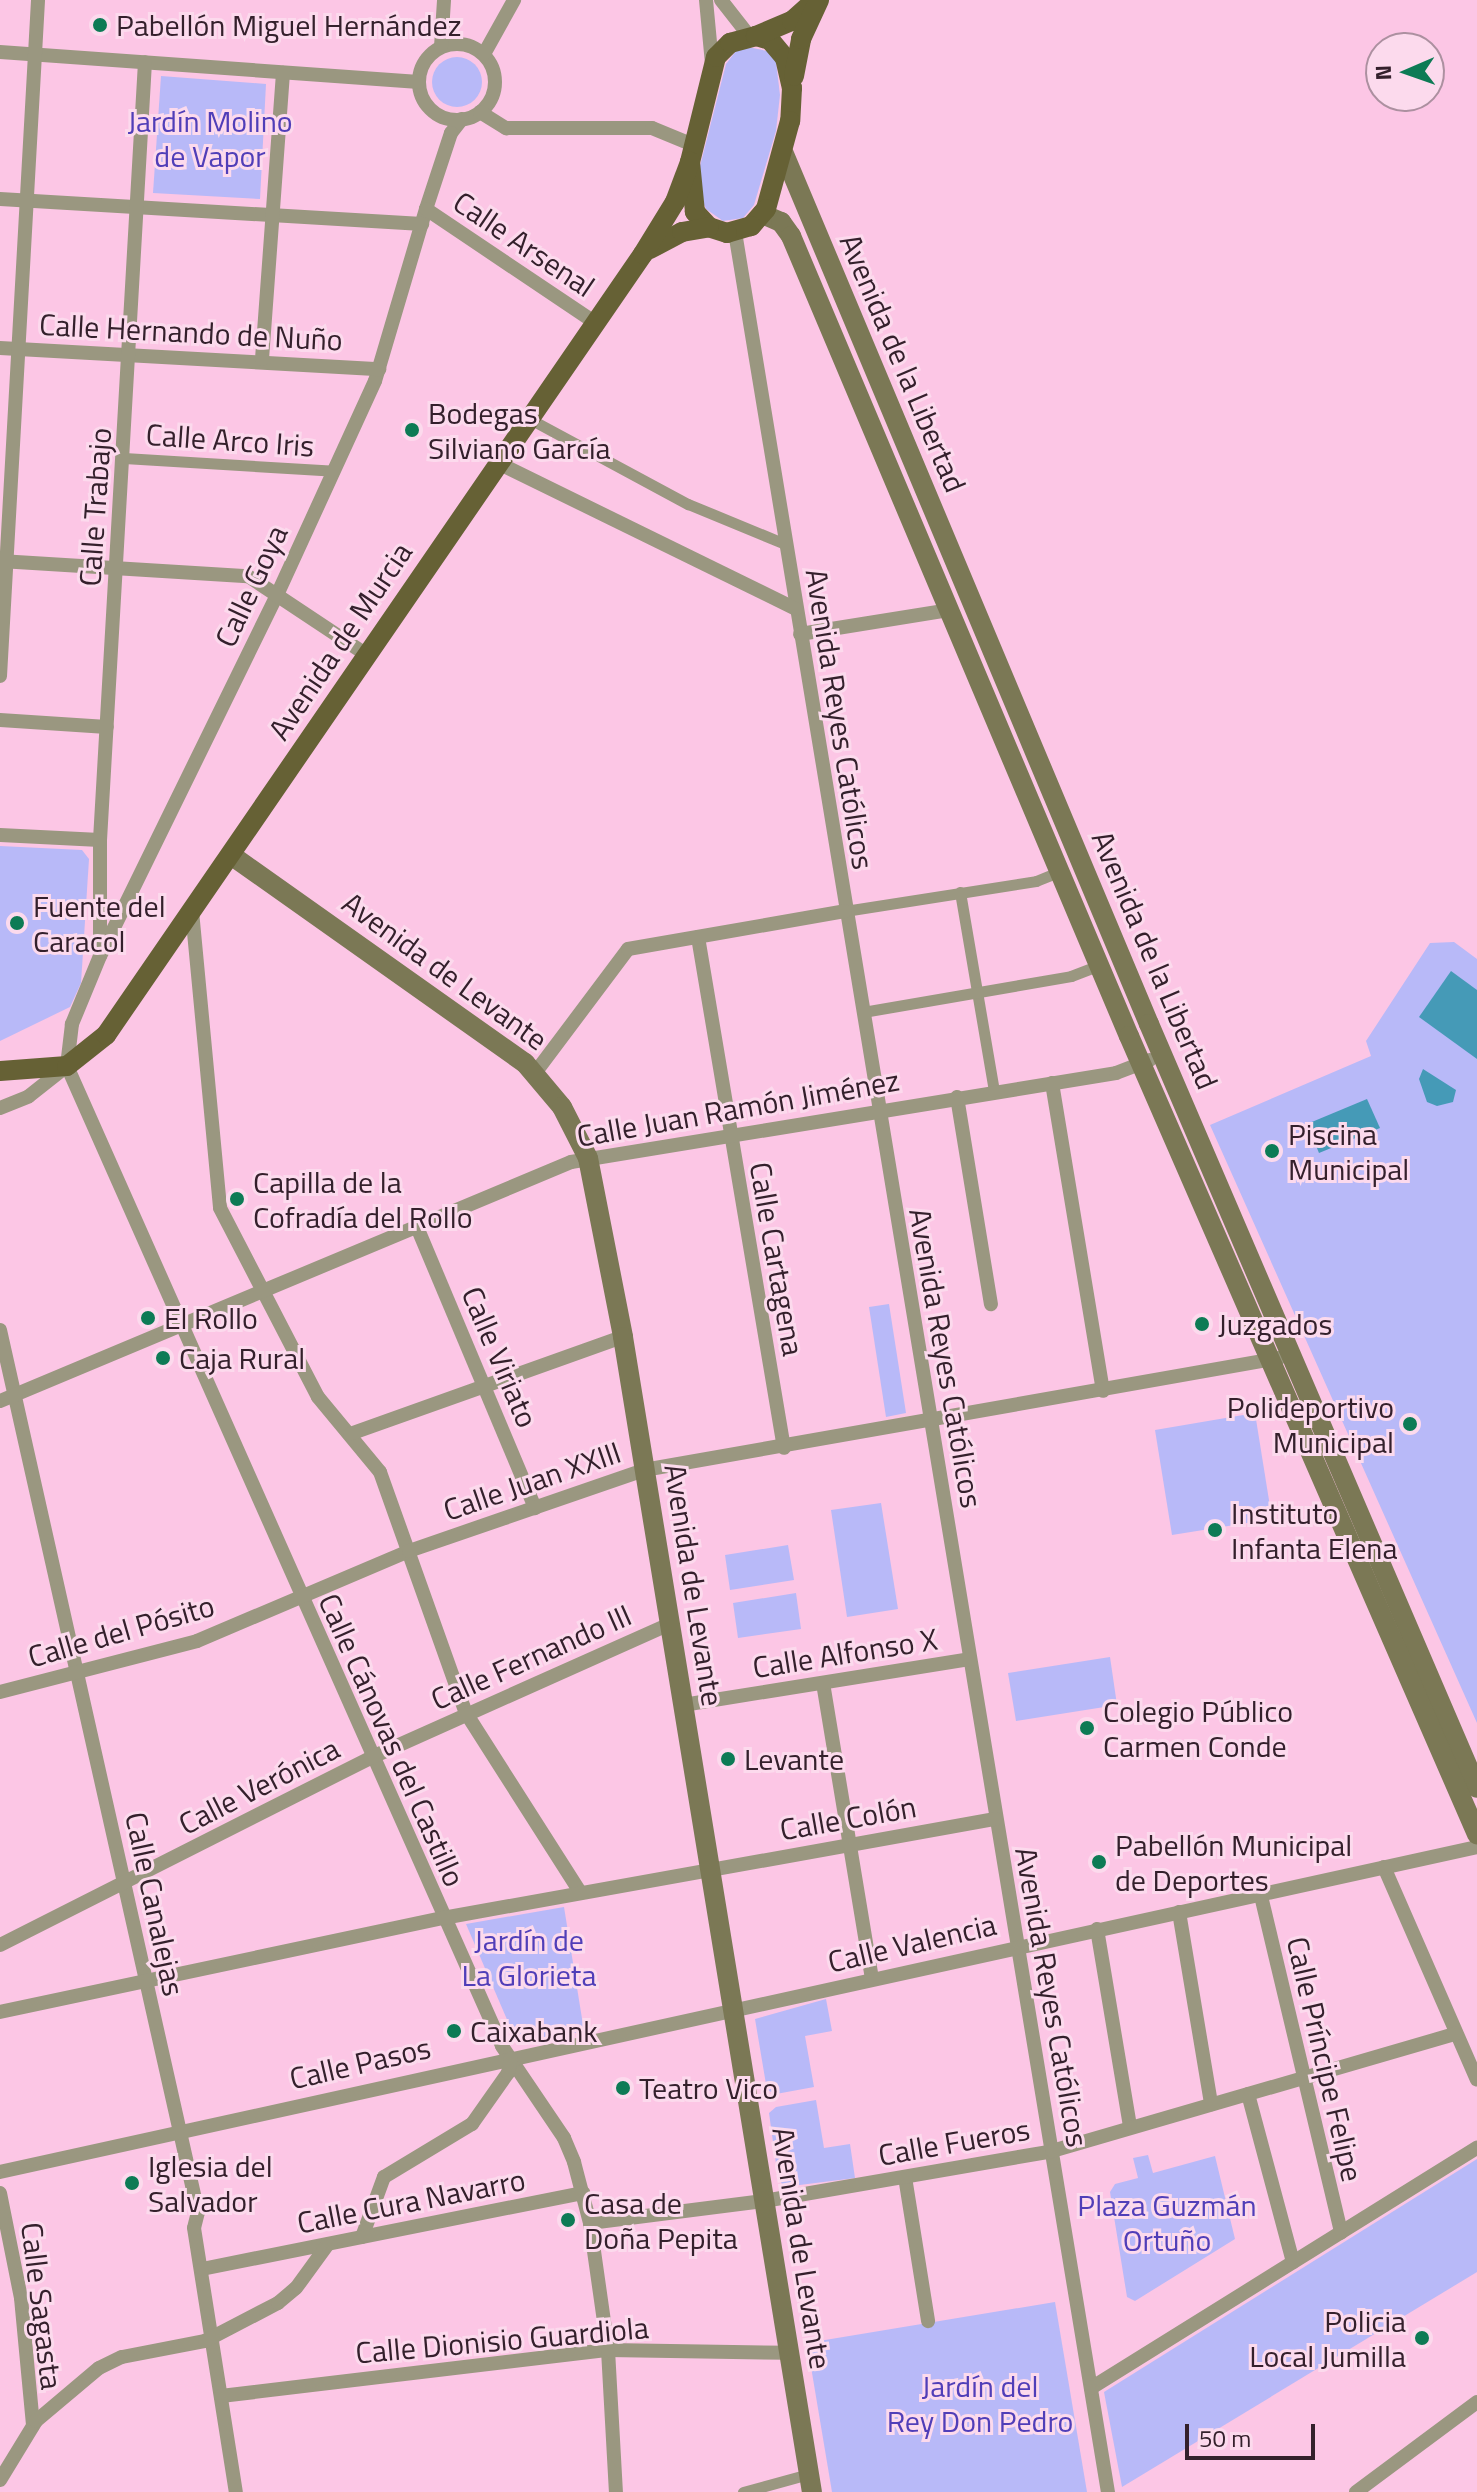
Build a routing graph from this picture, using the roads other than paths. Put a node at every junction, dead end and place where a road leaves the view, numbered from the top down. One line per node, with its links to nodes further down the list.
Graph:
1 (38, 0): 10 (street)
2 (444, 0): 8 (street)
3 (514, 0): 11 (street)
4 (706, 0): 13 (street)
5 (721, 0): 7 (street)
6 (817, 0): 7 (main road); 16 (main road)
7 (753, 36): 13 (main road); 16 (main road)
8 (441, 47): 11 (street); 15 (street)
9 (0, 52): 10 (street)
10 (35, 54): 12 (street); 22 (street)
11 (484, 54): 17 (street)
12 (145, 62): 14 (street); 23 (street, Calle Trabajo)
13 (711, 67): 19 (main road)
14 (283, 73): 15 (street); 26 (street)
15 (419, 82): 18 (street)
16 (792, 88): 20 (main road)
17 (480, 112): 18 (street); 19 (street)
18 (462, 119): 24 (street, Calle Goya)
19 (691, 153): 28 (main road); 30 (main road, Avenida de Murcia)
20 (784, 154): 25 (main road); 64 (main road, Avenida de la Libertad)
21 (0, 199): 22 (street)
22 (27, 201): 23 (street); 33 (street)
23 (138, 207): 26 (street); 34 (street, Calle Trabajo)
24 (426, 209): 27 (street, Calle Goya); 31 (street, Calle Arsenal)
25 (762, 214): 29 (main road); 46 (main road)
26 (274, 215): 27 (street); 35 (street)
27 (422, 224): 36 (street, Calle Goya)
28 (709, 227): 29 (main road); 30 (main road)
29 (735, 232): 41 (street, Avenida Reyes Católicos)
30 (648, 246): 31 (main road, Avenida de Murcia)
31 (594, 322): 37 (main road, Avenida de Murcia)
32 (0, 348): 33 (street, Calle Hernando de Nuño)
33 (19, 349): 34 (street, Calle Hernando de Nuño); 42 (street)
34 (130, 353): 35 (street, Calle Hernando de Nuño); 38 (street, Calle Trabajo)
35 (262, 359): 36 (street, Calle Hernando de Nuño)
36 (379, 369): 40 (street, Calle Goya)
37 (528, 417): 39 (main road, Avenida de Murcia); 41 (street)
38 (124, 458): 40 (street, Calle Arco Iris); 43 (street, Calle Trabajo)
39 (496, 462): 45 (street); 48 (main road, Avenida de Murcia)
40 (334, 471): 44 (street, Calle Goya)
41 (785, 544): 45 (street, Avenida Reyes Católicos)
42 (3, 561): 43 (street); 49 (street)
43 (117, 567): 44 (street); 51 (street, Calle Trabajo)
44 (277, 595): 48 (street); 60 (street, Calle Goya)
45 (796, 609): 47 (street, Avenida Reyes Católicos)
46 (950, 610): 47 (street); 55 (main road)
47 (800, 634): 58 (street, Avenida Reyes Católicos)
48 (367, 655): 54 (main road, Avenida de Murcia)
49 (0, 676)
50 (0, 720): 51 (street)
51 (107, 727): 53 (street, Calle Trabajo)
52 (0, 835): 53 (street)
53 (100, 840): 60 (street, Calle Trabajo)
54 (231, 855): 57 (main road, Avenida de Murcia); 68 (main road, Avenida de Levante)
55 (1061, 871): 56 (street); 61 (main road)
56 (960, 892): 58 (street); 62 (street)
57 (192, 911): 66 (main road, Avenida de Murcia); 77 (street)
58 (845, 911): 59 (street); 63 (street, Avenida Reyes Católicos)
59 (698, 937): 68 (street); 74 (street, Calle Cartagena)
60 (100, 956): 66 (street, Calle Goya)
61 (1099, 965): 62 (street); 65 (main road)
62 (977, 992): 63 (street); 70 (street)
63 (863, 1012): 73 (street, Avenida Reyes Católicos)
64 (1163, 1056): 65 (street, Calle Juan Ramón Jiménez); 82 (main road, Avenida de la Libertad)
65 (1141, 1063): 69 (street, Calle Juan Ramón Jiménez); 82 (main road)
66 (67, 1066): 67 (main road); 72 (street); 79 (street, Calle Cánovas del Castillo)
67 (0, 1071)
68 (535, 1073): 75 (main road, Avenida de Levante)
69 (1052, 1083): 70 (street, Calle Juan Ramón Jiménez); 84 (street)
70 (994, 1091): 71 (street, Calle Juan Ramón Jiménez)
71 (957, 1097): 73 (street, Calle Juan Ramón Jiménez); 78 (street)
72 (0, 1108)
73 (878, 1111): 74 (street, Calle Juan Ramón Jiménez); 87 (street, Avenida Reyes Católicos)
74 (729, 1135): 75 (street, Calle Juan Ramón Jiménez); 89 (street, Calle Cartagena)
75 (588, 1158): 76 (street, Calle Juan Ramón Jiménez); 81 (main road, Avenida de Levante)
76 (417, 1227): 77 (street, Calle Juan Ramón Jiménez); 83 (street, Calle Viriato)
77 (265, 1291): 79 (street, Calle Juan Ramón Jiménez); 88 (street)
78 (991, 1304)
79 (181, 1326): 85 (street, Calle Juan Ramón Jiménez); 93 (street, Calle Cánovas del Castillo)
80 (0, 1330): 85 (street, Calle Canalejas)
81 (623, 1337): 83 (street); 90 (main road, Avenida de Levante)
82 (1282, 1357): 84 (street); 102 (main road, Avenida de la Libertad); 104 (main road)
83 (485, 1389): 88 (street); 91 (street, Calle Viriato)
84 (1103, 1391): 87 (street, Calle Juan XXIII)
85 (15, 1395): 86 (street, Calle Juan Ramón Jiménez); 96 (street, Calle Canalejas)
86 (0, 1401)
87 (931, 1419): 89 (street, Calle Juan XXIII); 95 (street, Avenida Reyes Católicos)
88 (350, 1434): 92 (street)
89 (784, 1448): 90 (street, Calle Juan XXIII)
90 (644, 1470): 91 (street, Calle Juan XXIII); 94 (main road, Avenida de Levante)
91 (535, 1508): 92 (street, Calle Juan XXIII)
92 (409, 1551): 93 (street, Calle Juan XXIII); 100 (street)
93 (299, 1595): 96 (street, Calle del Pósito); 101 (street, Calle Cánovas del Castillo)
94 (669, 1624): 99 (main road, Avenida de Levante); 100 (street, Calle Fernando III)
95 (969, 1659): 97 (street, Calle Alfonso X); 103 (street, Avenida Reyes Católicos)
96 (77, 1673): 98 (street, Calle del Pósito); 109 (street, Calle Canalejas)
97 (823, 1683): 99 (street, Calle Alfonso X); 105 (street)
98 (0, 1692)
99 (683, 1705): 107 (main road, Avenida de Levante)
100 (466, 1713): 101 (street, Calle Fernando III); 110 (street)
101 (370, 1758): 109 (street, Calle Verónica); 113 (street, Calle Cánovas del Castillo)
102 (1477, 1788)
103 (995, 1819): 105 (street, Calle Colón); 116 (street, Avenida Reyes Católicos)
104 (1477, 1834)
105 (849, 1844): 107 (street, Calle Colón); 117 (street)
106 (1477, 1847): 108 (street, Calle Valencia)
107 (709, 1867): 110 (street, Calle Colón); 119 (main road, Avenida de Levante)
108 (1384, 1867): 111 (street, Calle Valencia); 121 (street)
109 (125, 1884): 115 (street, Calle Verónica); 118 (street, Calle Canalejas)
110 (580, 1892): 113 (street, Calle Colón)
111 (1261, 1896): 112 (street, Calle Valencia); 123 (street, Calle Príncipe Felipe)
112 (1179, 1912): 114 (street, Calle Valencia); 126 (street)
113 (443, 1918): 118 (street, Calle Colón); 122 (street, Calle Cánovas del Castillo)
114 (1097, 1929): 116 (street, Calle Valencia); 127 (street)
115 (0, 1945)
116 (1018, 1946): 117 (street, Calle Valencia); 130 (street, Avenida Reyes Católicos)
117 (872, 1979): 119 (street, Calle Valencia)
118 (145, 1980): 120 (street, Calle Colón); 128 (street, Calle Canalejas)
119 (733, 2010): 122 (street, Calle Pasos); 135 (main road, Avenida de Levante)
120 (0, 2012)
121 (1456, 2034): 123 (street, Calle Fueros); 124 (street)
122 (511, 2058): 128 (street, Calle Pasos); 134 (street, Calle Cánovas del Castillo); 138 (street)
123 (1301, 2080): 125 (street, Calle Fueros); 137 (street, Calle Príncipe Felipe)
124 (1477, 2080)
125 (1248, 2094): 126 (street, Calle Fueros); 140 (street)
126 (1211, 2104): 127 (street, Calle Fueros)
127 (1130, 2127): 130 (street, Calle Fueros)
128 (178, 2130): 131 (street, Calle Pasos); 141 (street, Calle Canalejas)
129 (1477, 2148): 137 (street)
130 (1052, 2151): 132 (street, Calle Fueros); 146 (street, Avenida Reyes Católicos)
131 (0, 2172)
132 (905, 2177): 135 (street, Calle Fueros); 142 (street)
133 (0, 2193): 149 (street, Calle Sagasta)
134 (583, 2193): 136 (street, Calle Cánovas del Castillo); 138 (street, Calle Cura Navarro)
135 (764, 2201): 136 (street, Calle Fueros); 145 (main road, Avenida de Levante)
136 (590, 2223): 144 (street, Calle Cánovas del Castillo)
137 (1341, 2233): 140 (street)
138 (362, 2237): 139 (street, Calle Cura Navarro)
139 (328, 2244): 141 (street, Calle Cura Navarro); 143 (street)
140 (1293, 2262): 146 (street)
141 (202, 2269): 143 (street, Calle Canalejas)
142 (928, 2321)
143 (213, 2336): 147 (street, Calle Canalejas); 149 (street)
144 (608, 2350): 145 (street, Calle Dionisio Guardiola); 147 (street, Calle Dionisio Guardiola); 153 (street, Calle Cánovas del Castillo)
145 (789, 2353): 151 (main road, Avenida de Levante)
146 (1091, 2388): 155 (street, Avenida Reyes Católicos)
147 (221, 2396): 152 (street, Calle Canalejas)
148 (1477, 2402): 156 (street)
149 (33, 2425): 150 (street)
150 (0, 2480)
151 (810, 2483): 154 (street)
152 (236, 2492)
153 (616, 2492)
154 (743, 2492)
155 (1108, 2492)
156 (1356, 2492)

